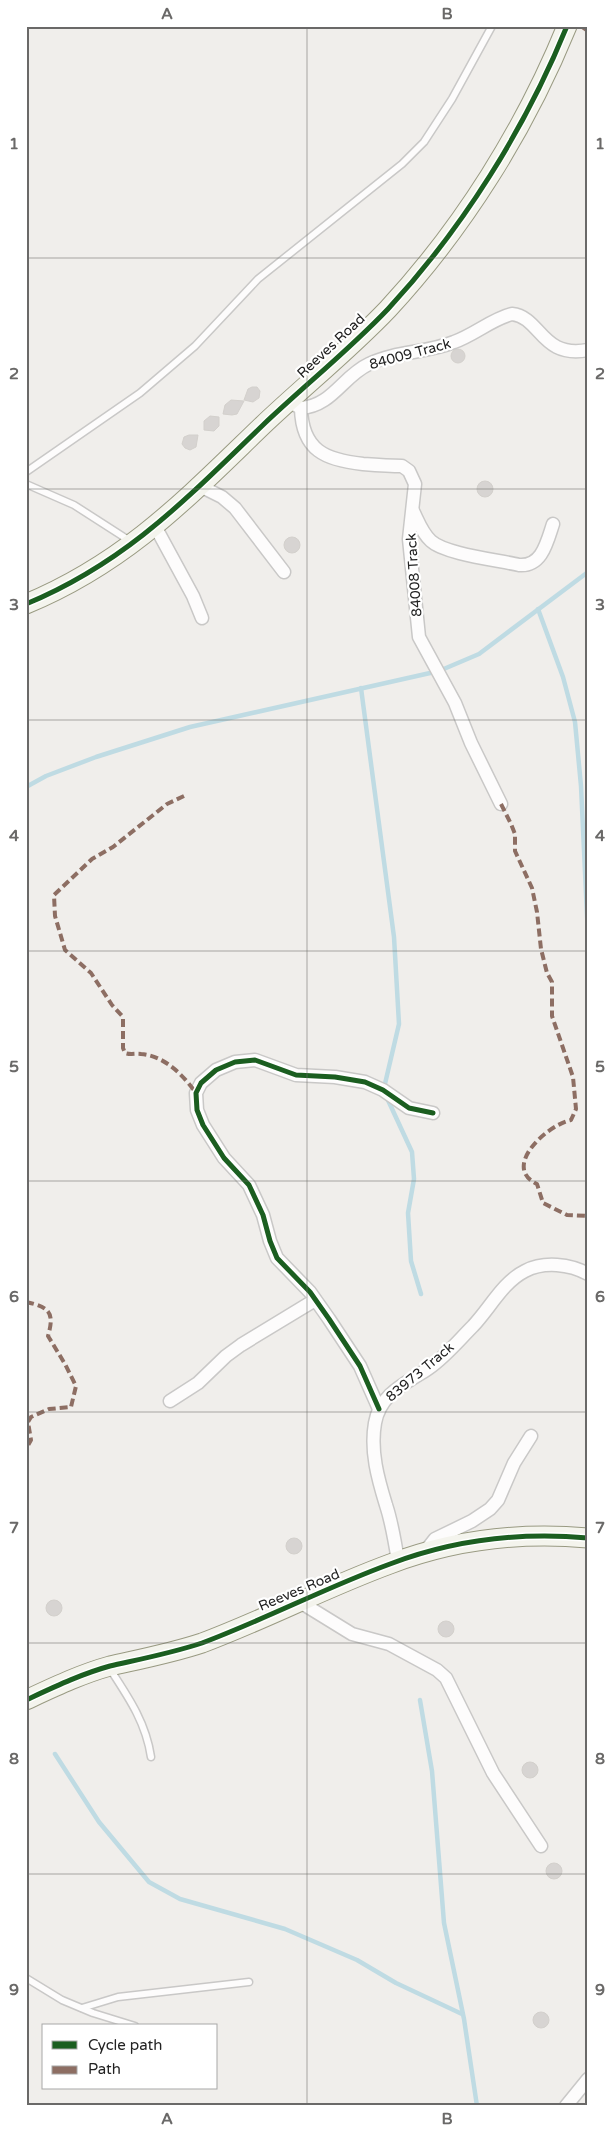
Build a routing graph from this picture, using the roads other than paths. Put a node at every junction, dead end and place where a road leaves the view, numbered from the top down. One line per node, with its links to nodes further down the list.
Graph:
1 (492, 26): 5 (lane)
2 (567, 26): 4 (street, Reeves Road)
3 (588, 350): 4 (street, 84009 Track)
4 (294, 404): 7 (street, Reeves Road); 8 (street, 84008 Track)
5 (26, 472)
6 (26, 484): 11 (lane)
7 (200, 486): 10 (street, Reeves Road); 12 (street)
8 (413, 510): 9 (street); 15 (street, 84008 Track)
9 (553, 524)
10 (155, 526): 11 (street, Reeves Road); 14 (street)
11 (133, 543): 13 (street, Reeves Road)
12 (284, 572)
13 (26, 604)
14 (202, 618)
15 (501, 804)
16 (433, 1113): 18 (street)
17 (588, 1274): 20 (street, 83973 Track)
18 (315, 1300): 19 (street); 20 (street)
19 (170, 1401)
20 (379, 1409): 24 (street, 83973 Track)
21 (531, 1436): 23 (street)
22 (588, 1538): 23 (street, Reeves Road)
23 (424, 1553): 24 (street, Reeves Road)
24 (398, 1561): 25 (street, Reeves Road)
25 (300, 1602): 26 (street, Reeves Road); 29 (street)
26 (109, 1667): 27 (street, Reeves Road); 28 (lane)
27 (26, 1700)
28 (151, 1757)
29 (540, 1846)
30 (26, 1978): 32 (lane)
31 (249, 1982): 32 (lane)
32 (82, 2008): 33 (lane)
33 (129, 2024)
34 (588, 2079): 35 (street)
35 (566, 2106)

